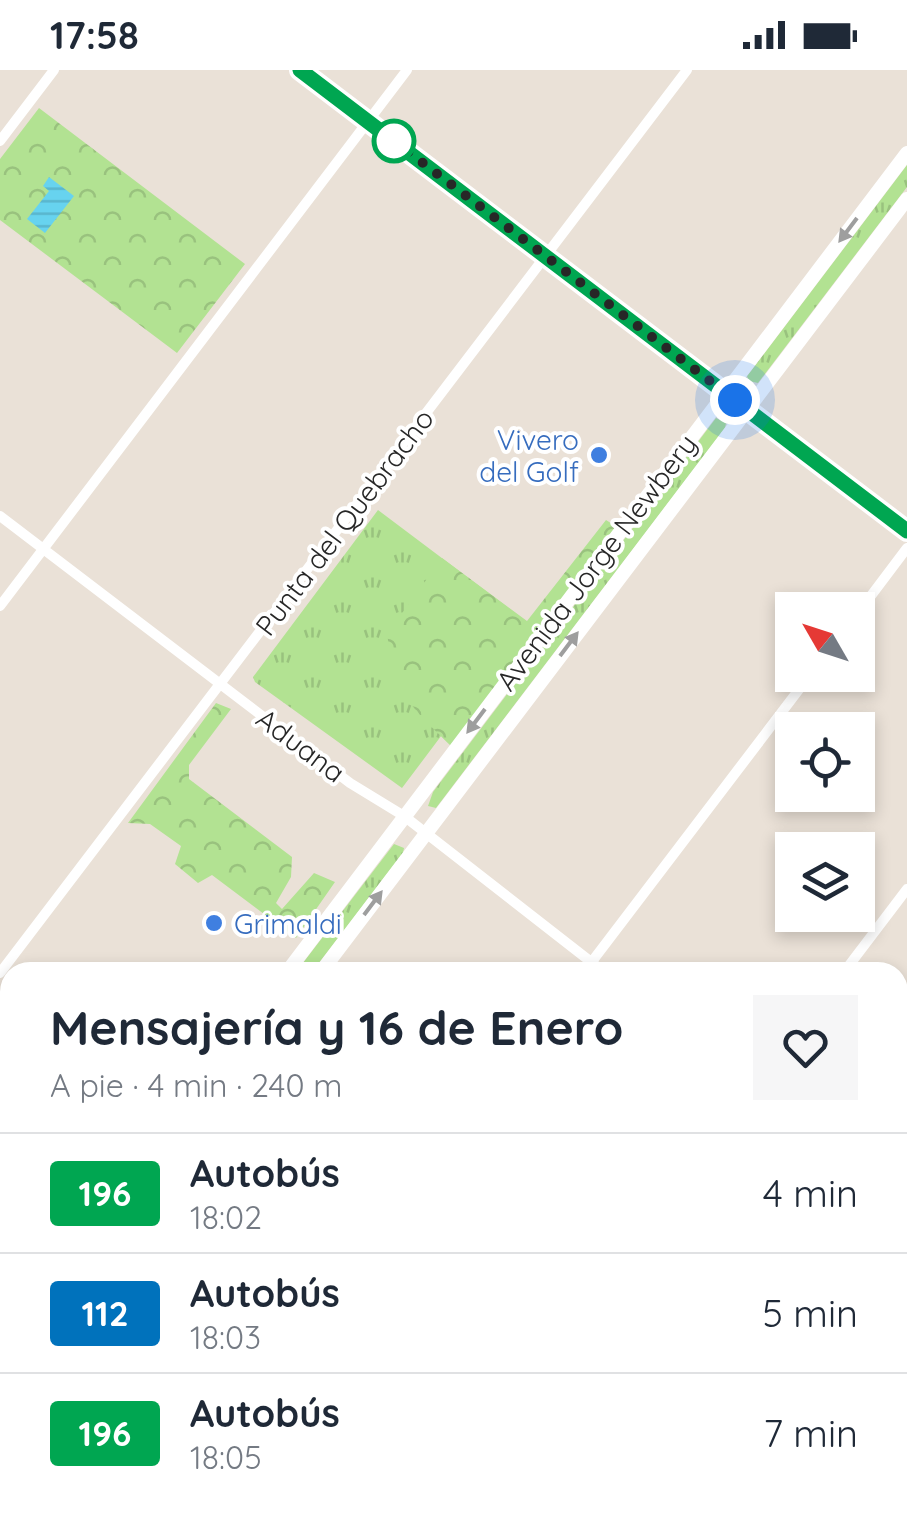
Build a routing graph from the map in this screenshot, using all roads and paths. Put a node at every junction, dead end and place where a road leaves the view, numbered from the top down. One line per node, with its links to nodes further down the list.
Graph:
1 (54, 70): 6 (street)
2 (300, 70): 5 (street)
3 (407, 70): 5 (street)
4 (688, 70): 9 (street, Punta del Quebracho)
5 (368, 122): 9 (street); 15 (street)
6 (0, 141)
7 (907, 152): 10 (main road, Avenida Jorge Newbery, one-way to 10)
8 (907, 199): 11 (main road, Avenida Jorge Newbery)
9 (546, 256): 10 (street); 18 (street, Punta del Quebracho)
10 (725, 392): 11 (street); 20 (main road, Avenida Jorge Newbery, one-way to 20)
11 (747, 409): 13 (street); 21 (main road, Avenida Jorge Newbery, one-way to 11)
12 (0, 516): 15 (street, Aduana)
13 (907, 531)
14 (907, 548): 16 (street)
15 (44, 549): 17 (street); 18 (street, Aduana)
16 (874, 592)
17 (0, 606)
18 (221, 684): 20 (street, Aduana); 23 (street, Punta del Quebracho)
19 (797, 692): 27 (street)
20 (404, 816): 21 (street, Aduana); 24 (main road, Avenida Jorge Newbery)
21 (426, 834): 25 (main road, Avenida Jorge Newbery, one-way to 21); 26 (street, Aduana)
22 (907, 890): 28 (street)
23 (8, 962)
24 (294, 962)
25 (329, 962)
26 (580, 962)
27 (592, 962)
28 (852, 962)

